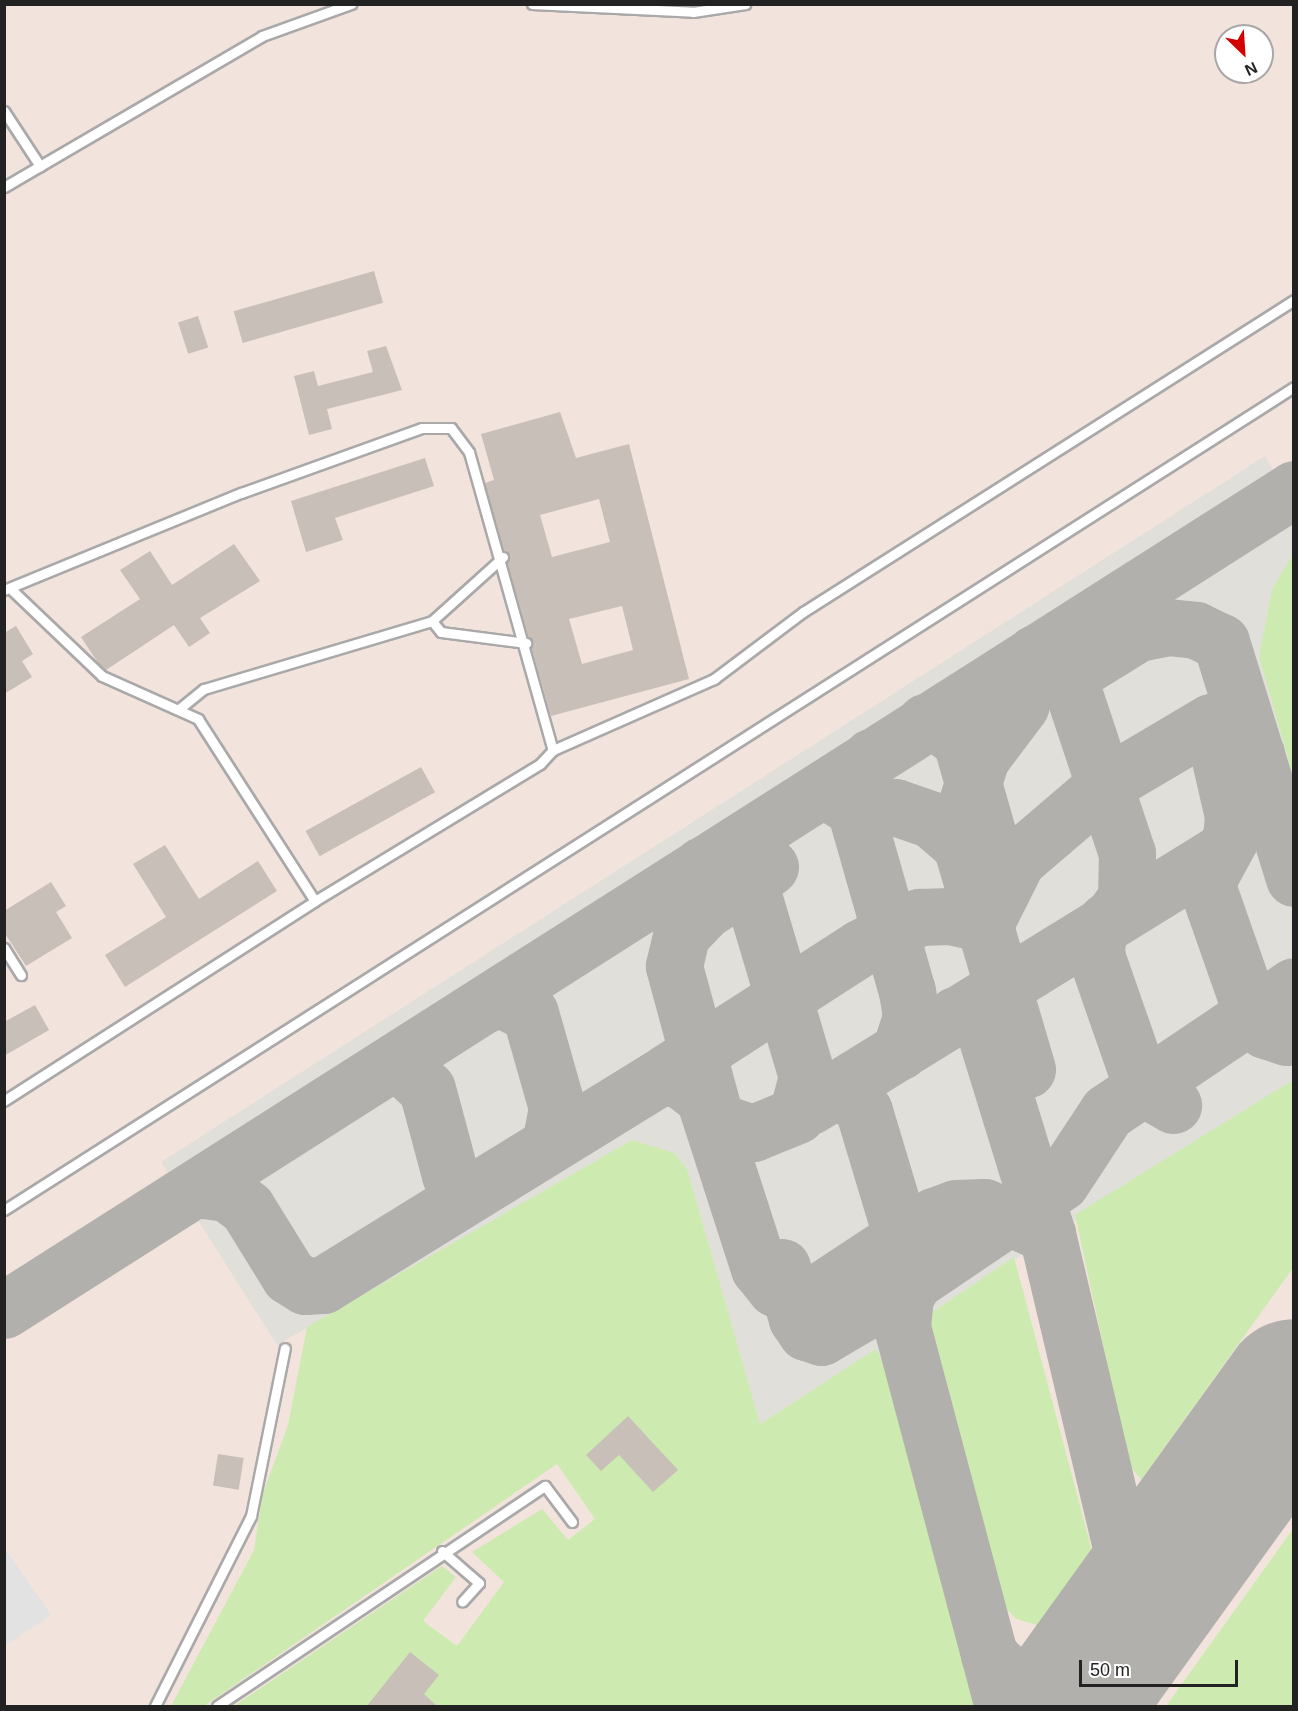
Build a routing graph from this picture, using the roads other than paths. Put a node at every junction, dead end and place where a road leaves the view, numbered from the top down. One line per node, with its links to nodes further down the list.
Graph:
1 (351, 4): 4 (lane)
2 (532, 4): 3 (lane)
3 (745, 4)
4 (341, 6): 6 (lane)
5 (4, 111): 6 (lane)
6 (40, 166): 7 (lane)
7 (4, 187)
8 (1293, 300): 15 (lane)
9 (1293, 387): 20 (lane)
10 (502, 557): 11 (lane); 12 (lane); 13 (lane)
11 (8, 590): 14 (lane)
12 (432, 621): 13 (lane); 14 (lane)
13 (526, 643): 15 (lane)
14 (179, 709): 16 (lane)
15 (553, 750): 16 (lane)
16 (315, 901): 19 (lane)
17 (4, 948): 18 (lane)
18 (21, 975)
19 (4, 1101)
20 (4, 1210)
21 (285, 1348): 25 (lane)
22 (572, 1522): 23 (lane)
23 (442, 1551): 24 (lane); 26 (lane)
24 (462, 1602)
25 (155, 1707)
26 (217, 1707)

